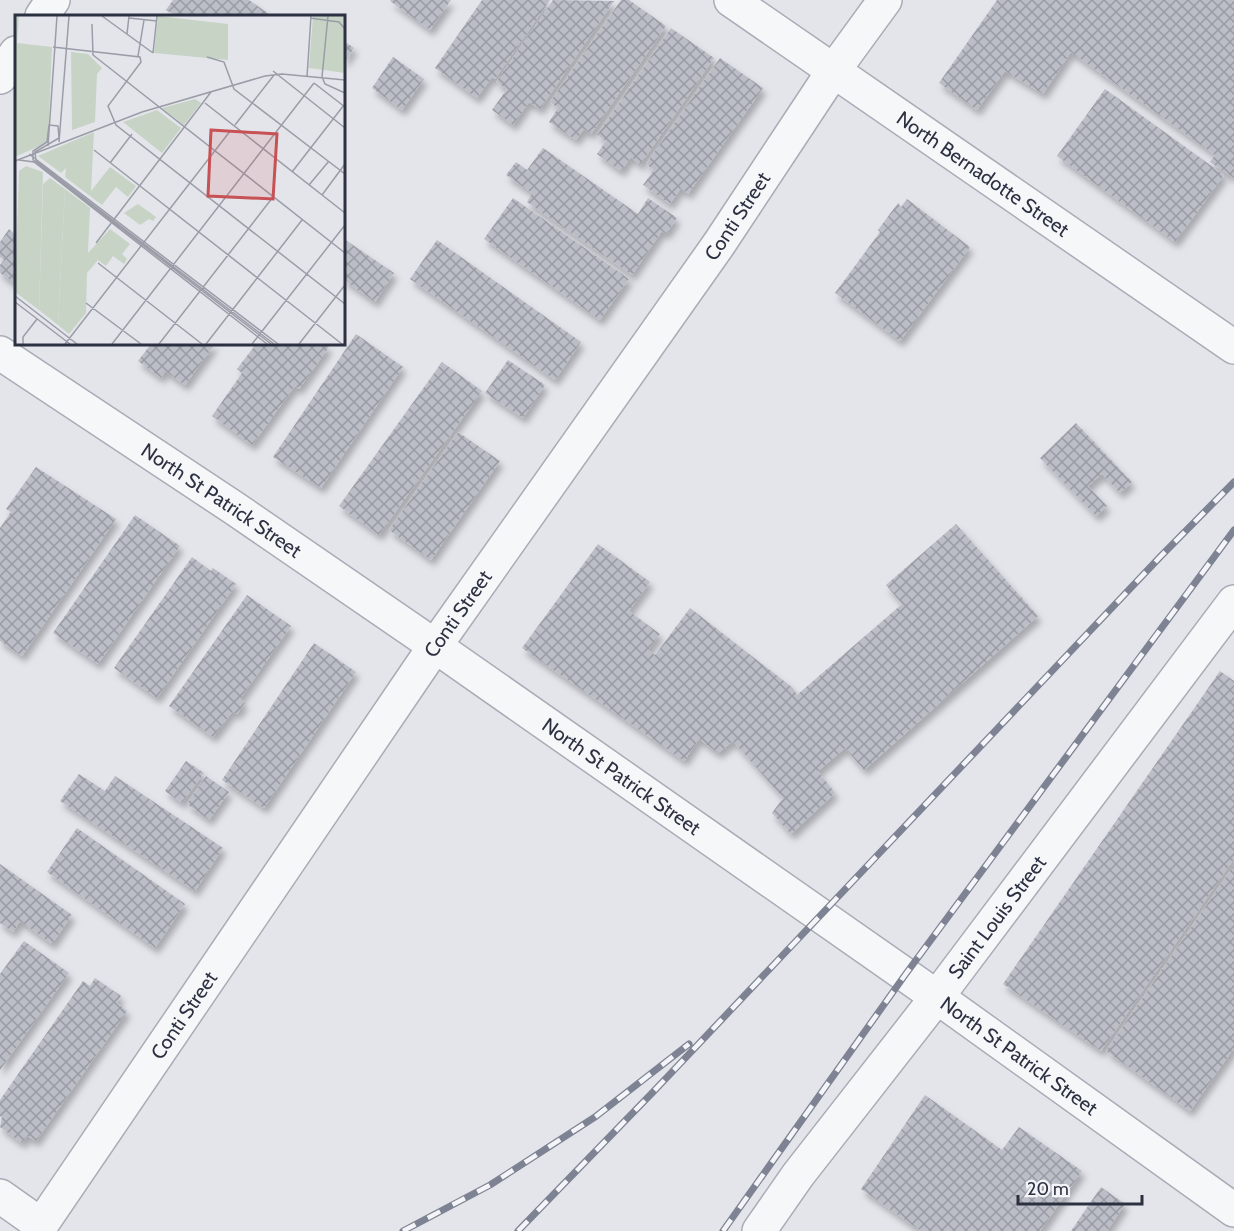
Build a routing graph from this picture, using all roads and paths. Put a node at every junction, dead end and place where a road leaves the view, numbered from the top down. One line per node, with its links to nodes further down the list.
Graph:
1 (53, 0): 4 (street)
2 (731, 0): 6 (street, North Bernadotte Street)
3 (885, 0): 6 (street, Conti Street)
4 (43, 15)
5 (15, 54): 7 (street)
6 (834, 70): 8 (street, North Bernadotte Street); 11 (street, Conti Street)
7 (0, 77)
8 (1234, 347)
9 (0, 353): 11 (street, North St Patrick Street)
10 (1234, 602): 12 (street, Saint Louis Street)
11 (435, 645): 12 (street, North St Patrick Street); 15 (street, Conti Street)
12 (937, 997): 14 (street, North St Patrick Street); 16 (street, Saint Louis Street)
13 (0, 1196): 15 (street)
14 (1234, 1210)
15 (39, 1228)
16 (759, 1231)

